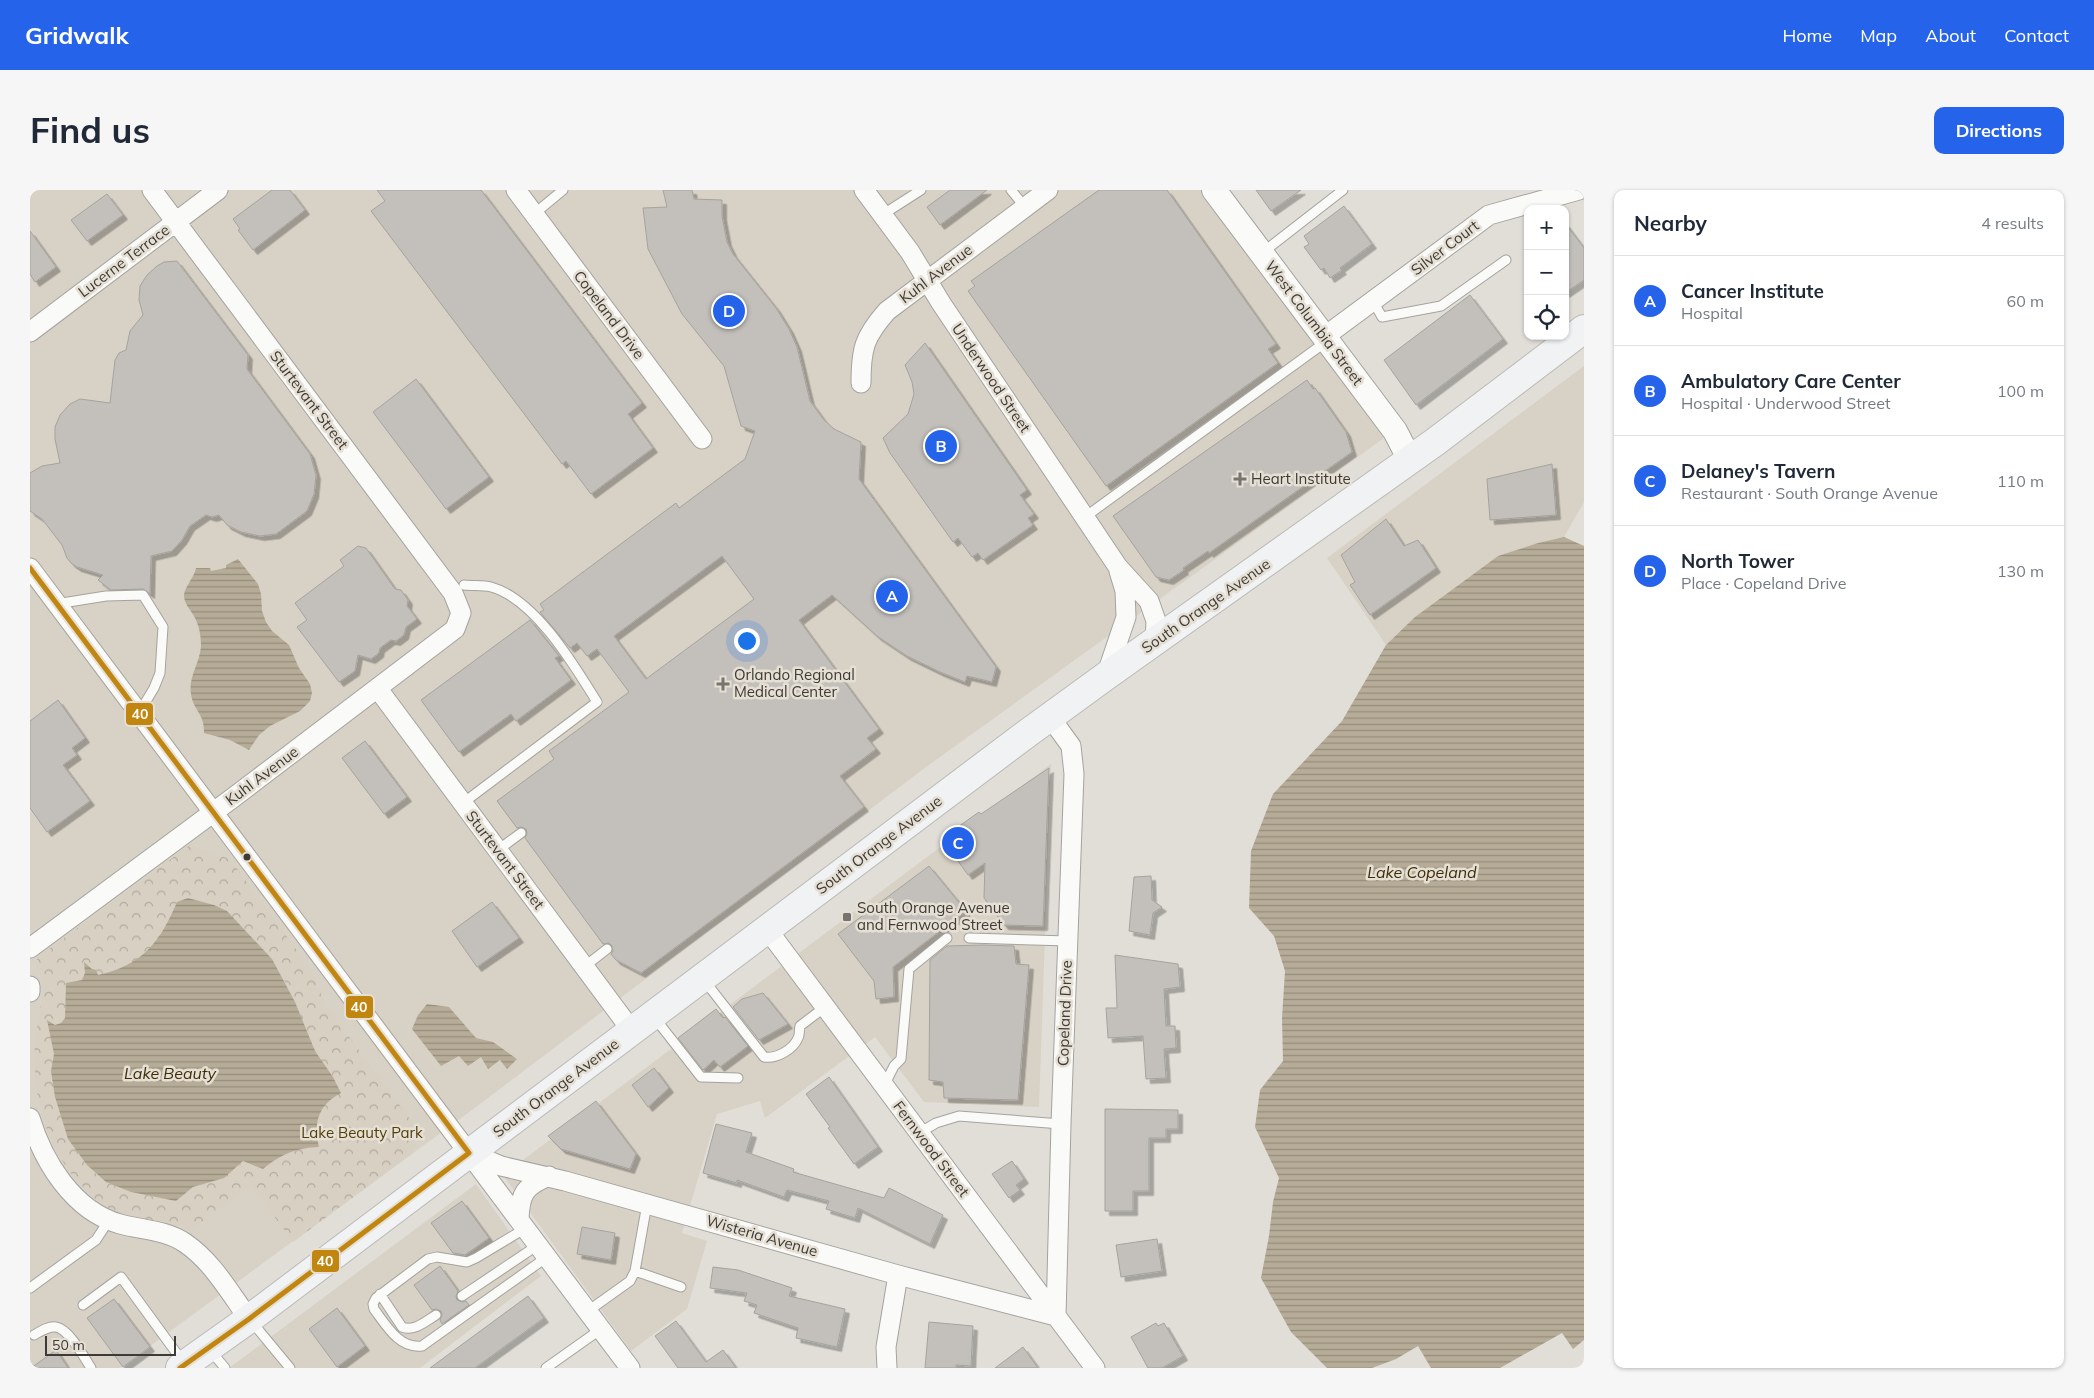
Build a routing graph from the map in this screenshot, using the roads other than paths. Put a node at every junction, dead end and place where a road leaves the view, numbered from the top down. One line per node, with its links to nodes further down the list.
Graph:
1 (152, 190): 15 (street, Sturtevant Street)
2 (218, 190): 15 (street, Lucerne Terrace)
3 (516, 190): 13 (street, Copeland Drive)
4 (563, 190): 13 (lane)
5 (864, 190): 14 (street, Underwood Street)
6 (921, 190): 14 (lane)
7 (1011, 190): 12 (lane)
8 (1048, 190): 12 (street, Kuhl Avenue)
9 (1214, 190): 16 (street, West Columbia Street)
10 (1343, 190): 16 (lane)
11 (1579, 190): 19 (street, Silver Court)
12 (1025, 207): 18 (street, Kuhl Avenue)
13 (534, 214): 24 (street, Copeland Drive)
14 (882, 214): 18 (street, Underwood Street)
15 (176, 222): 21 (street, Lucerne Terrace); 31 (street, Sturtevant Street)
16 (1262, 253): 22 (street, West Columbia Street)
17 (1506, 260): 19 (lane)
18 (927, 280): 23 (street, Kuhl Avenue); 26 (street, Underwood Street)
19 (1373, 301): 22 (street, Silver Court)
20 (1584, 329): 25 (main road, South Orange Avenue)
21 (30, 332)
22 (1326, 339): 25 (street, West Columbia Street); 26 (lane)
23 (861, 383)
24 (702, 439)
25 (1410, 460): 32 (main road, South Orange Avenue)
26 (1084, 517): 28 (street, Underwood Street)
27 (30, 568): 30 (street)
28 (1118, 568): 32 (street, Underwood Street); 33 (street, Underwood Street)
29 (464, 585): 37 (lane)
30 (56, 604): 35 (street); 35 (lane)
31 (461, 613): 34 (street, Kuhl Avenue)
32 (1155, 643): 33 (main road, South Orange Avenue)
33 (1106, 676): 36 (main road, South Orange Avenue)
34 (378, 689): 37 (street, Sturtevant Street); 38 (street, Kuhl Avenue)
35 (138, 713): 38 (street)
36 (1050, 717): 41 (main road, South Orange Avenue); 44 (street, Copeland Drive)
37 (463, 803): 40 (street, Sturtevant Street)
38 (214, 812): 45 (street, Kuhl Avenue); 58 (street)
39 (521, 833): 40 (lane)
40 (498, 850): 47 (street, Sturtevant Street)
41 (767, 929): 48 (main road, South Orange Avenue); 51 (street, Fernwood Street)
42 (947, 938): 54 (lane)
43 (969, 938): 44 (lane)
44 (1068, 941): 56 (street, Copeland Drive)
45 (30, 948)
46 (607, 949): 47 (lane)
47 (584, 967): 52 (street, Sturtevant Street)
48 (702, 978): 51 (lane); 52 (main road, South Orange Avenue)
49 (30, 986): 50 (street)
50 (30, 992)
51 (825, 1007): 54 (street, Fernwood Street)
52 (642, 1023): 53 (lane); 58 (main road, South Orange Avenue)
53 (738, 1078)
54 (884, 1087): 57 (street, Fernwood Street)
55 (30, 1118): 61 (street)
56 (1061, 1124): 57 (lane); 73 (street, Copeland Drive)
57 (919, 1133): 73 (street, Fernwood Street)
58 (469, 1153): 59 (street, Wisteria Avenue); 62 (street); 74 (main road, South Orange Avenue)
59 (549, 1176): 60 (street, Wisteria Avenue); 62 (street)
60 (647, 1204): 64 (lane); 65 (street, Wisteria Avenue)
61 (109, 1220): 67 (lane); 74 (street)
62 (522, 1223): 63 (street); 68 (lane)
63 (543, 1251): 68 (lane); 69 (lane); 71 (street)
64 (635, 1271): 66 (lane); 71 (lane)
65 (898, 1275): 73 (street, Wisteria Avenue); 83 (street)
66 (681, 1287)
67 (30, 1288)
68 (380, 1294): 72 (lane)
69 (462, 1296)
70 (82, 1305): 78 (lane)
71 (588, 1311): 75 (street)
72 (436, 1314)
73 (1056, 1316): 84 (street, Fernwood Street)
74 (249, 1319): 77 (main road, South Orange Avenue); 80 (lane)
75 (601, 1329): 81 (lane); 82 (street)
76 (34, 1335): 79 (lane)
77 (217, 1358): 78 (main road, South Orange Avenue)
78 (182, 1366)
79 (91, 1368)
80 (290, 1368)
81 (546, 1368)
82 (630, 1368)
83 (887, 1368)
84 (1095, 1368)

